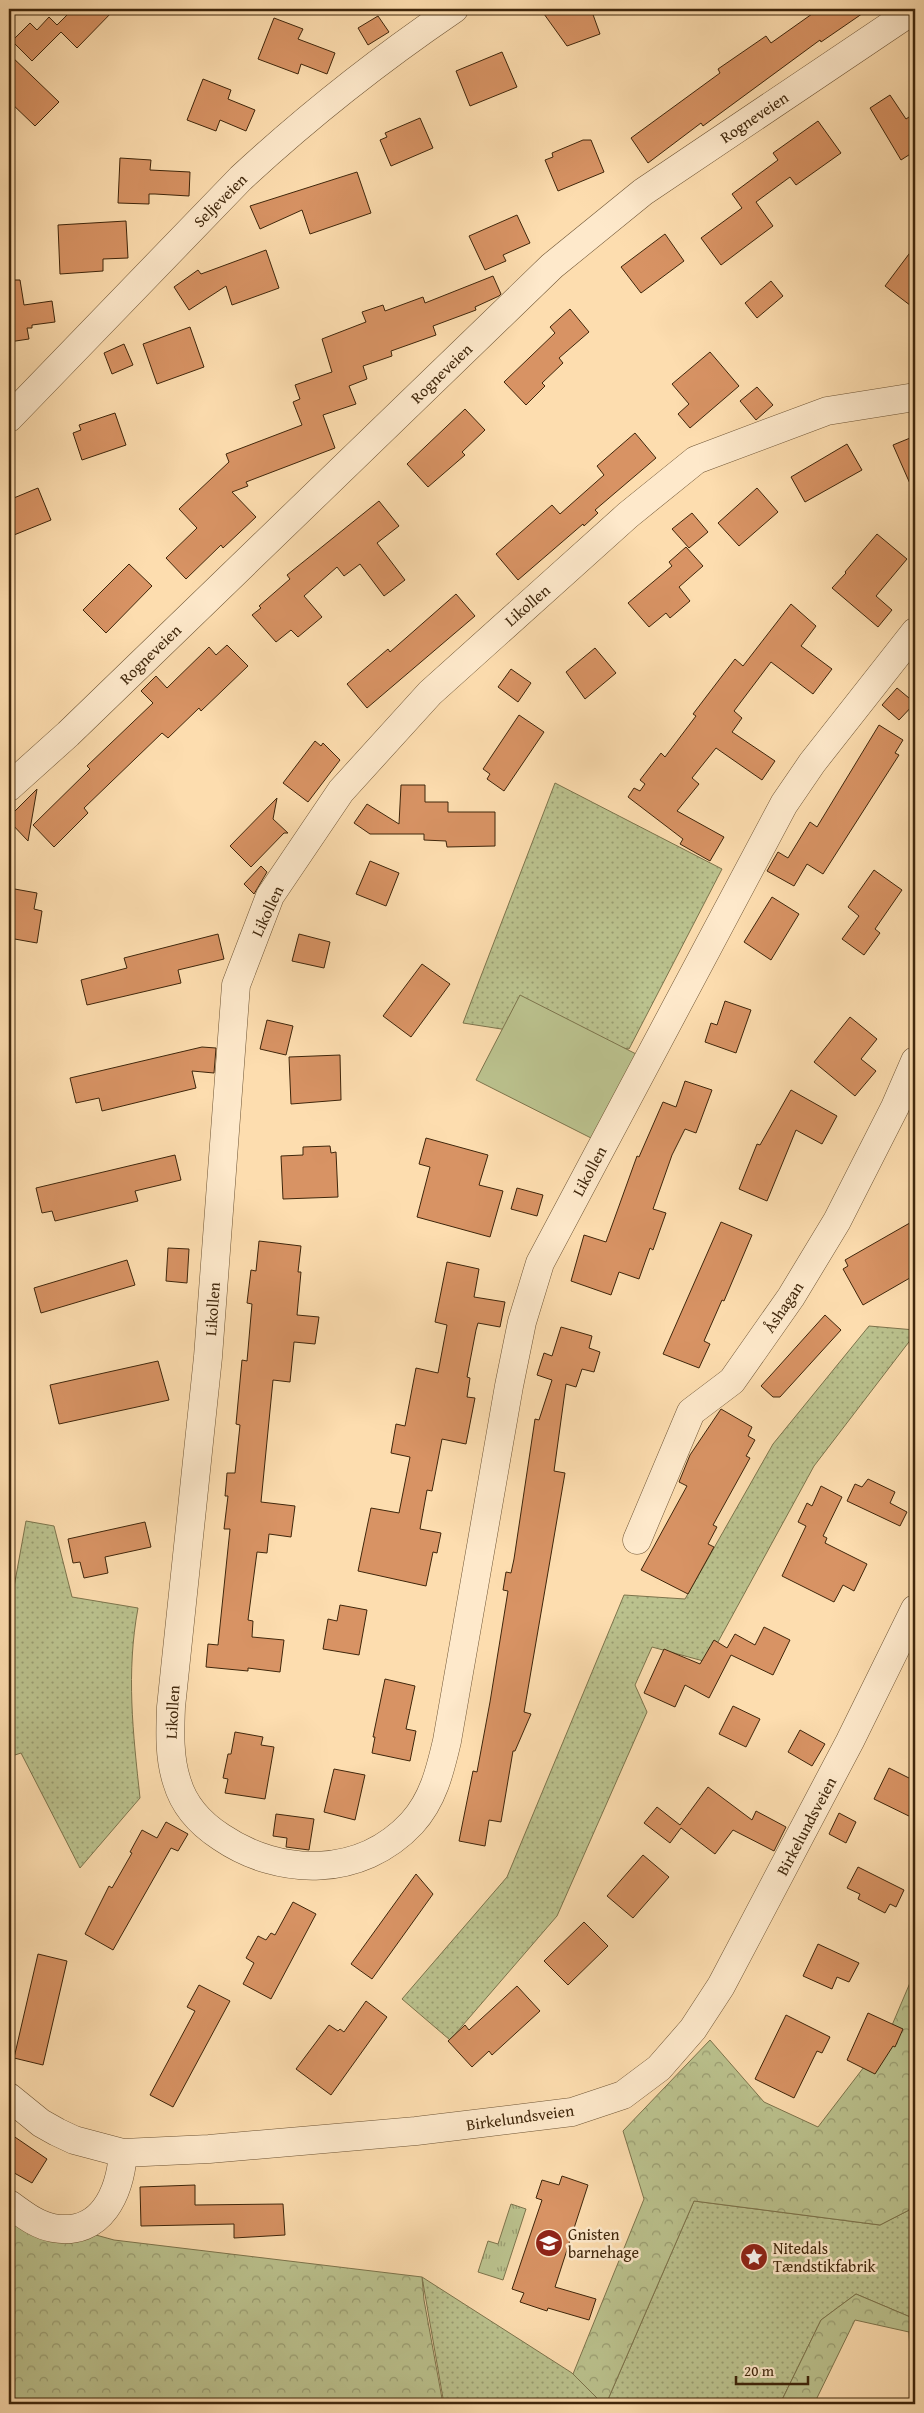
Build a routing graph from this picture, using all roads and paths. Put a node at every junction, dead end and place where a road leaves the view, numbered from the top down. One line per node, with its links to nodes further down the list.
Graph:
1 (454, 9): 4 (street, Seljeveien)
2 (915, 9): 6 (street, Rogneveien)
3 (915, 397): 5 (street, Likollen)
4 (9, 418)
5 (915, 632)
6 (9, 787)
7 (915, 1062): 8 (street, Åshagan)
8 (637, 1540)
9 (915, 1609): 11 (street, Birkelundsveien)
10 (9, 2097): 11 (street, Birkelundsveien)
11 (123, 2153): 12 (street)
12 (9, 2204)

